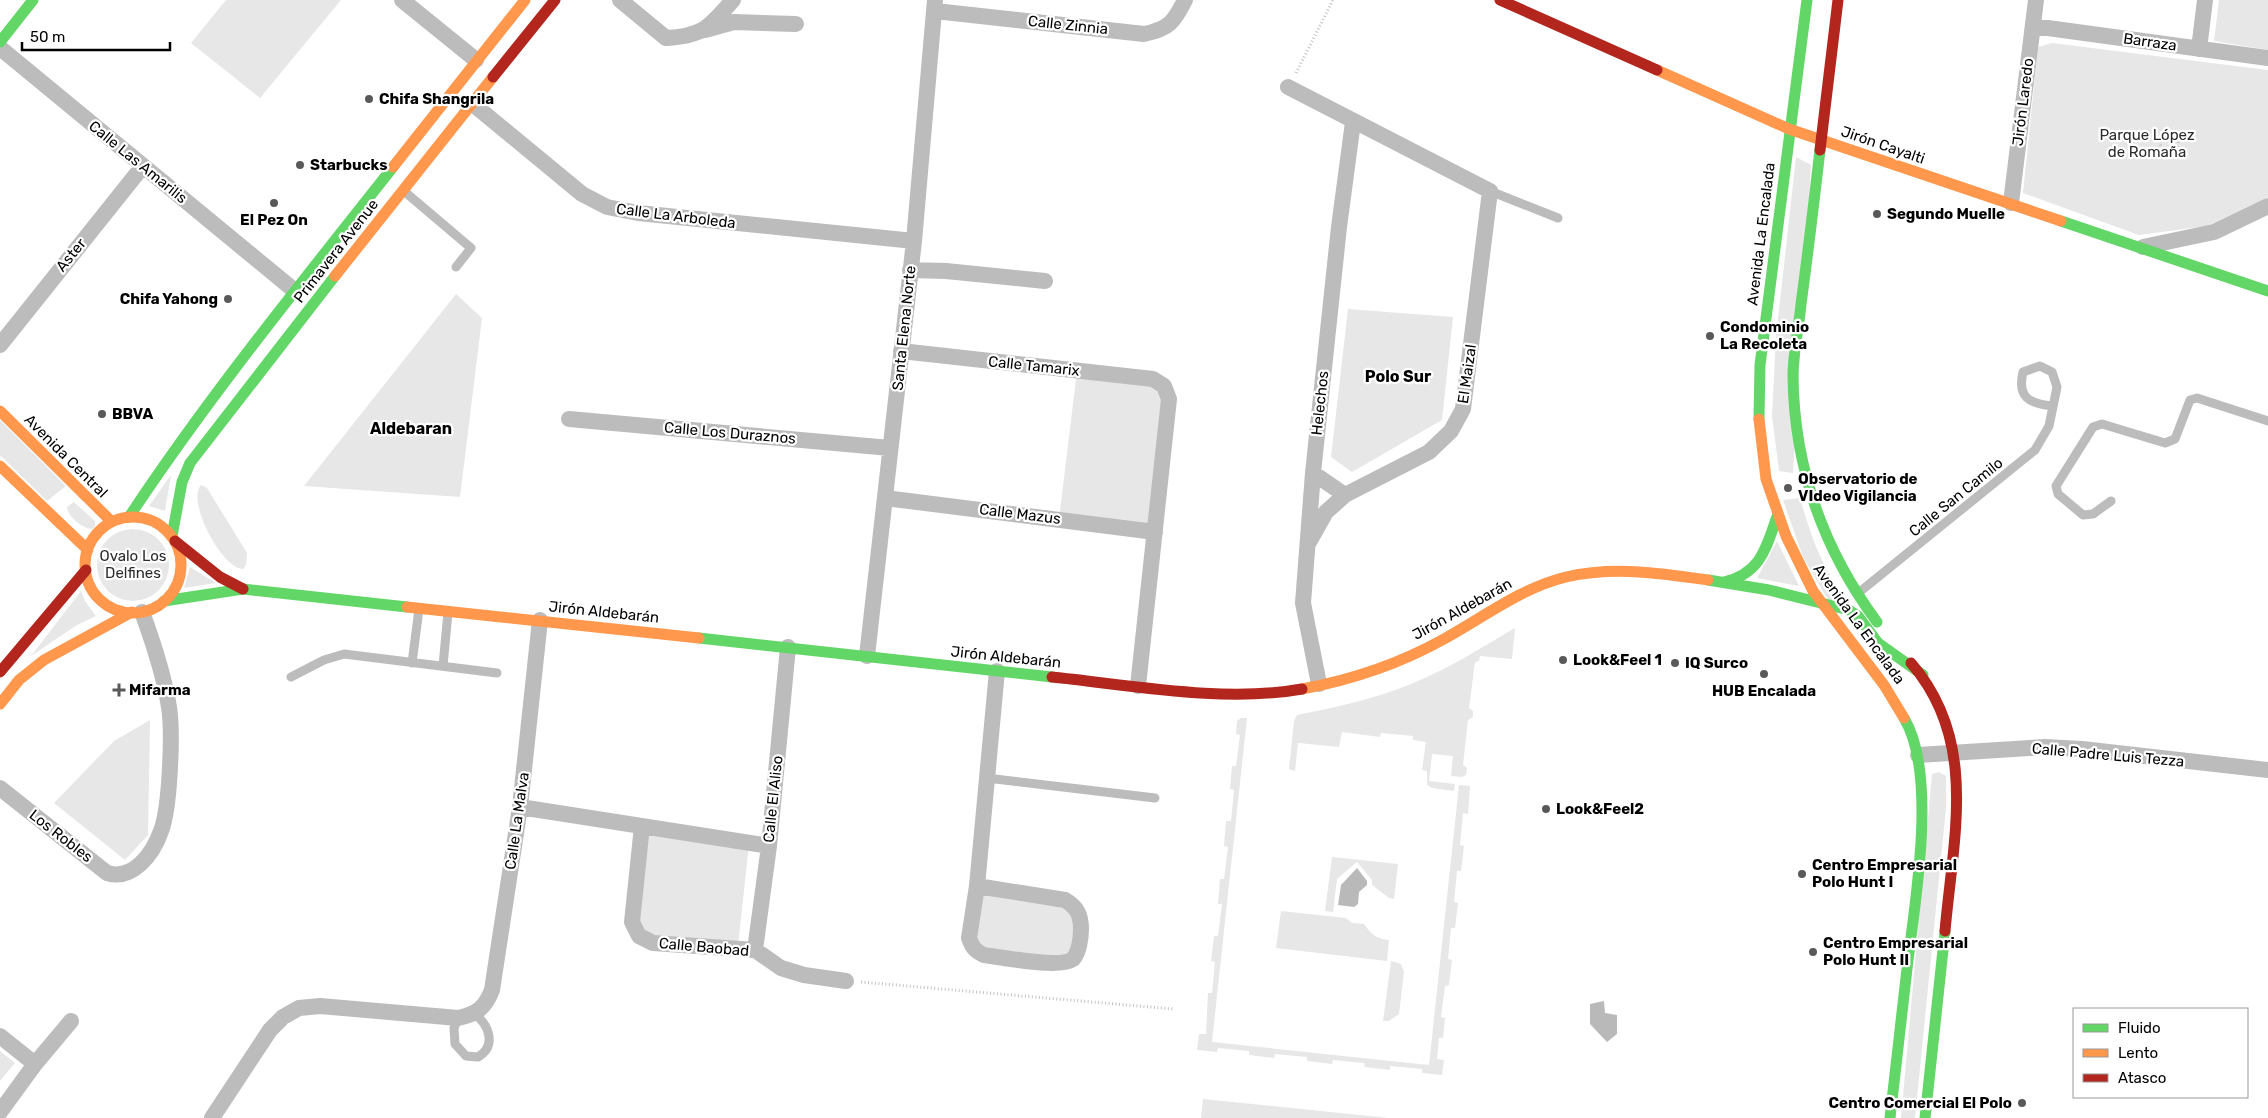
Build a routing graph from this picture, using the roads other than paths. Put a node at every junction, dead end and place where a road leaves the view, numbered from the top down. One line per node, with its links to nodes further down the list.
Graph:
1 (33, 0): 17 (main road)
2 (402, 0): 21 (street)
3 (525, 0): 21 (main road, Primavera Avenue)
4 (555, 0): 23 (main road, Primavera Avenue)
5 (620, 0): 16 (street)
6 (732, 0): 16 (street)
7 (1185, 0): 13 (street, Calle Zinnia)
8 (1500, 0): 25 (main road, Jirón Cayalti)
9 (1807, 0): 25 (main road, Avenida La Encalada)
10 (1838, 0): 26 (main road, Avenida La Encalada)
11 (2036, 0): 15 (street, Jirón Laredo)
12 (2206, 0): 19 (street)
13 (935, 5): 33 (street, Santa Elena Norte)
14 (796, 24): 16 (street)
15 (2033, 26): 19 (street, Barraza); 30 (street, Jirón Laredo)
16 (703, 30)
17 (0, 42)
18 (0, 48): 27 (street, Calle Las Amarilis)
19 (2199, 49): 20 (street, Barraza)
20 (2268, 58)
21 (476, 60): 38 (main road, Primavera Avenue)
22 (1288, 87): 24 (street)
23 (473, 104): 28 (main road, Primavera Avenue); 33 (street, Calle La Arboleda)
24 (1353, 122): 29 (street); 48 (street, Helechos)
25 (1789, 129): 26 (main road, Jirón Cayalti); 52 (main road, Avenida La Encalada)
26 (1820, 139): 30 (main road, Jirón Cayalti); 62 (main road, Avenida La Encalada)
27 (143, 166): 38 (street, Calle Las Amarilis); 40 (street, Aster)
28 (402, 190): 35 (lane); 56 (main road, Primavera Avenue)
29 (1490, 191): 32 (lane); 49 (street, El Maizal)
30 (2011, 204): 34 (main road, Jirón Cayalti)
31 (2268, 206): 34 (street)
32 (1558, 218)
33 (914, 241): 36 (street, Santa Elena Norte)
34 (2142, 248): 39 (main road, Jirón Cayalti)
35 (456, 267)
36 (910, 270): 37 (street); 41 (street, Santa Elena Norte)
37 (1045, 281)
38 (295, 291): 53 (main road, Primavera Avenue)
39 (2268, 291)
40 (0, 345)
41 (901, 351): 46 (street, Santa Elena Norte); 55 (street, Calle Tamarix)
42 (2053, 406): 42 (lane, Calle San Camilo); 62 (lane, Calle San Camilo)
43 (0, 411): 54 (main road, Avenida Central)
44 (569, 418): 46 (street, Calle Los Duraznos)
45 (2268, 421): 51 (lane)
46 (890, 448): 50 (street, Santa Elena Norte)
47 (0, 466): 58 (main road)
48 (1313, 473): 49 (street); 57 (street, Helechos)
49 (1345, 495): 57 (street, El Maizal)
50 (885, 498): 55 (street, Calle Mazus); 70 (street, Santa Elena Norte)
51 (2110, 501)
52 (1778, 514): 60 (main road); 64 (main road, Avenida La Encalada)
53 (129, 517): 54 (main road); 56 (main road)
54 (112, 522): 58 (main road)
55 (1154, 532): 79 (street)
56 (174, 538): 61 (main road); 63 (main road)
57 (1309, 542): 78 (street, Helechos)
58 (88, 550): 59 (main road)
59 (86, 570): 66 (main road); 74 (main road)
60 (1722, 582): 64 (main road, Jirón Aldebarán); 78 (main road, Jirón Aldebarán)
61 (243, 589): 63 (main road, Jirón Aldebarán); 65 (main road, Jirón Aldebarán)
62 (1856, 594): 76 (main road, Avenida La Encalada)
63 (164, 601): 66 (main road)
64 (1822, 604): 76 (main road, Jirón Aldebarán); 82 (main road, Avenida La Encalada)
65 (419, 609): 67 (main road, Jirón Aldebarán); 71 (lane)
66 (137, 612): 80 (main road); 85 (street, Los Robles)
67 (448, 612): 68 (main road, Jirón Aldebarán); 72 (lane)
68 (540, 620): 69 (main road, Jirón Aldebarán); 87 (street, Calle La Malva)
69 (788, 647): 70 (main road, Jirón Aldebarán); 89 (street, Calle El Aliso)
70 (867, 656): 73 (main road, Jirón Aldebarán)
71 (412, 663): 72 (lane); 77 (lane)
72 (443, 666): 75 (lane)
73 (996, 671): 79 (main road, Jirón Aldebarán); 84 (street)
74 (0, 672)
75 (497, 673)
76 (1922, 675): 81 (main road, Avenida La Encalada)
77 (291, 678)
78 (1319, 684): 79 (main road, Jirón Aldebarán)
79 (1138, 686)
80 (0, 704)
81 (1954, 752): 82 (street, Calle Padre Luis Tezza); 83 (street, Calle Padre Luis Tezza); 101 (main road, Avenida La Encalada)
82 (1918, 755): 100 (main road, Avenida La Encalada)
83 (2268, 770)
84 (987, 778): 86 (lane); 90 (street)
85 (0, 788)
86 (1155, 798)
87 (520, 807): 88 (street); 93 (street, Calle La Malva)
88 (642, 826): 89 (street); 91 (street, Calle Baobad)
89 (769, 846): 91 (street, Calle El Aliso)
90 (977, 886): 90 (street)
91 (755, 950): 92 (street, Calle Baobad)
92 (846, 981)
93 (474, 1014): 94 (street); 94 (lane)
94 (458, 1018): 99 (street)
95 (71, 1021): 97 (street)
96 (0, 1036): 97 (street)
97 (35, 1064): 98 (street)
98 (0, 1112)
99 (212, 1118)
100 (1890, 1118)
101 (1925, 1118)

